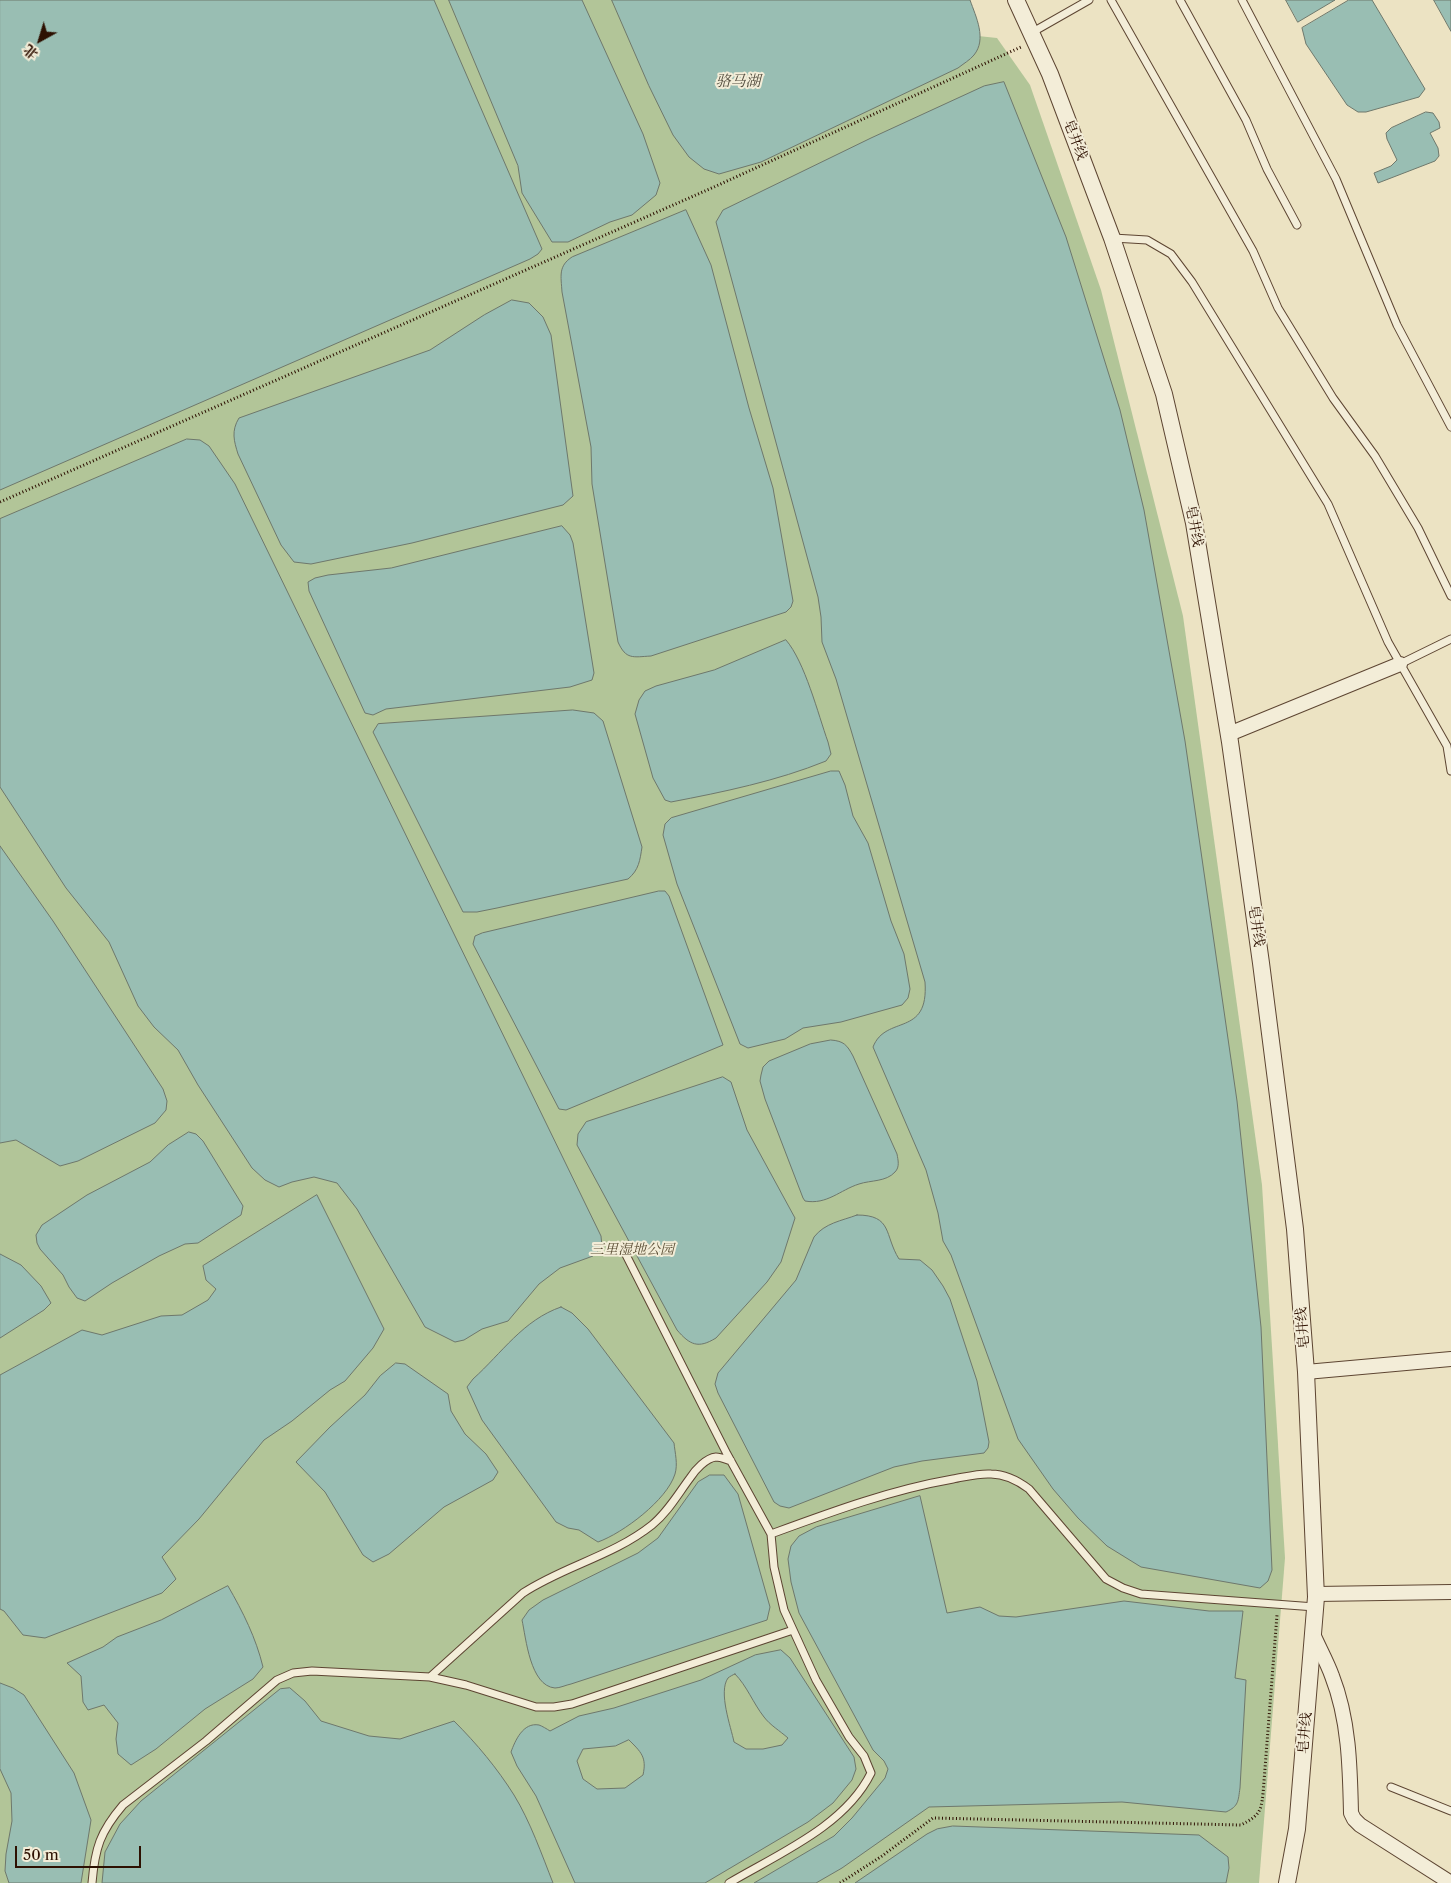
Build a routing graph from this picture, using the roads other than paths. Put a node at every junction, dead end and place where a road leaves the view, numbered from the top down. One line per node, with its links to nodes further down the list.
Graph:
1 (1016, 0): 6 (street, 皂井线)
2 (1089, 0): 6 (lane)
3 (1112, 0): 10 (lane)
4 (1180, 0): 7 (lane)
5 (1242, 0): 9 (lane)
6 (1033, 37): 8 (street, 皂井线)
7 (1297, 225)
8 (1112, 238): 12 (lane); 13 (street, 皂井线)
9 (1451, 427)
10 (1451, 596)
11 (1451, 638): 12 (lane)
12 (1400, 664): 13 (street); 14 (lane)
13 (1229, 734): 18 (street, 皂井线)
14 (1449, 745): 15 (lane)
15 (1451, 771)
16 (622, 1248): 19 (lane)
17 (1451, 1359): 18 (street)
18 (1306, 1372): 22 (street, 皂井线)
19 (731, 1461): 20 (lane); 25 (lane)
20 (771, 1534): 22 (lane); 23 (lane)
21 (1451, 1592): 22 (street)
22 (1316, 1600): 24 (street, 皂井线)
23 (793, 1630): 25 (lane); 29 (lane)
24 (1313, 1634): 30 (street, 皂井线); 31 (street)
25 (430, 1677): 28 (lane)
26 (1391, 1786): 27 (lane)
27 (1451, 1811)
28 (92, 1883)
29 (729, 1883)
30 (1287, 1883)
31 (1451, 1883)

